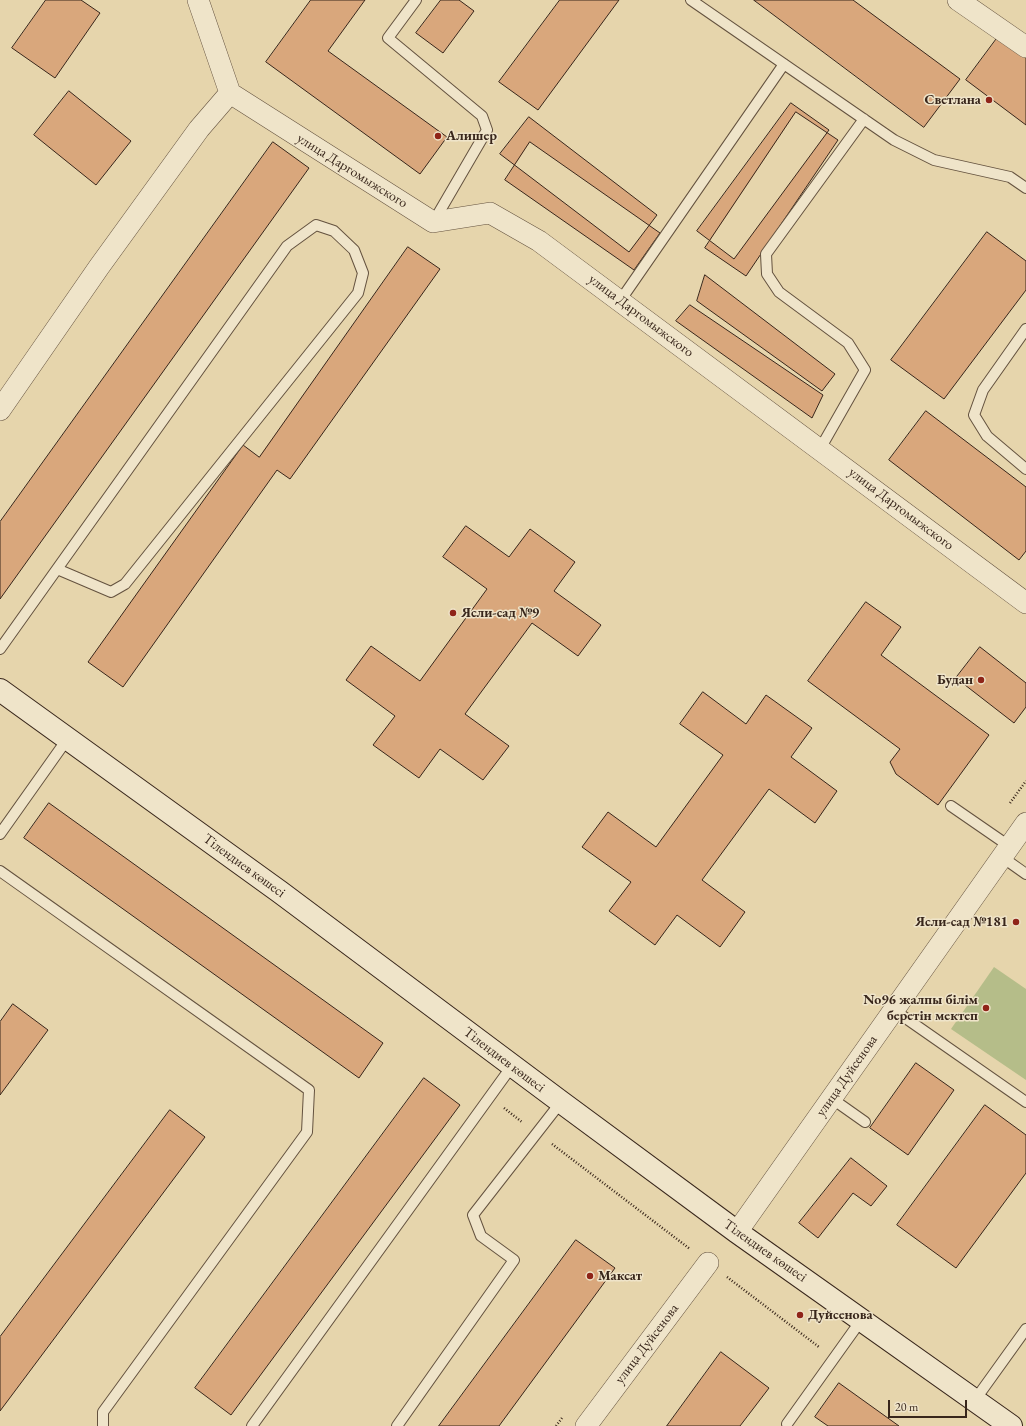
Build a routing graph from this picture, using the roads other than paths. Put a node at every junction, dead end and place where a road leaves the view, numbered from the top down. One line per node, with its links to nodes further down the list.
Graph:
1 (198, 0): 7 (street)
2 (416, 0): 10 (lane)
3 (691, 0): 6 (lane)
4 (958, 0): 5 (street)
5 (1026, 47)
6 (784, 64): 8 (lane); 11 (lane)
7 (230, 93): 10 (street, улица Даргомыжского); 13 (street)
8 (864, 119): 9 (lane); 14 (lane)
9 (1026, 188)
10 (433, 222): 11 (street, улица Даргомыжского)
11 (620, 300): 14 (street, улица Даргомыжского)
12 (1026, 329): 15 (lane)
13 (0, 410)
14 (820, 449): 17 (street, улица Даргомыжского)
15 (1026, 469)
16 (57, 569): 16 (lane); 18 (lane)
17 (1024, 598)
18 (0, 649)
19 (0, 690): 20 (street, Тілендиев көшесі)
20 (68, 738): 23 (lane); 28 (street, Тілендиев көшесі)
21 (951, 806): 24 (lane)
22 (1026, 823): 24 (street, улица Дуйсенова)
23 (0, 834)
24 (1006, 852): 26 (lane); 27 (street, улица Дуйсенова)
25 (0, 871): 39 (lane)
26 (1026, 874)
27 (894, 1010): 29 (street, улица Дуйсенова); 31 (lane)
28 (512, 1066): 30 (street, Тілендиев көшесі); 40 (lane)
29 (831, 1098): 32 (lane); 33 (street, улица Дуйсенова)
30 (561, 1102): 33 (street, Тілендиев көшесі); 41 (lane)
31 (1026, 1102)
32 (864, 1122)
33 (737, 1232): 35 (street, Тілендиев көшесі)
34 (708, 1263): 42 (street, улица Дуйсенова)
35 (862, 1319): 37 (street, Тілендиев көшесі); 38 (lane)
36 (1026, 1329): 37 (lane)
37 (975, 1400): 43 (street, Тілендиев көшесі)
38 (788, 1425)
39 (103, 1426)
40 (252, 1426)
41 (397, 1426)
42 (586, 1426)
43 (1011, 1426)

